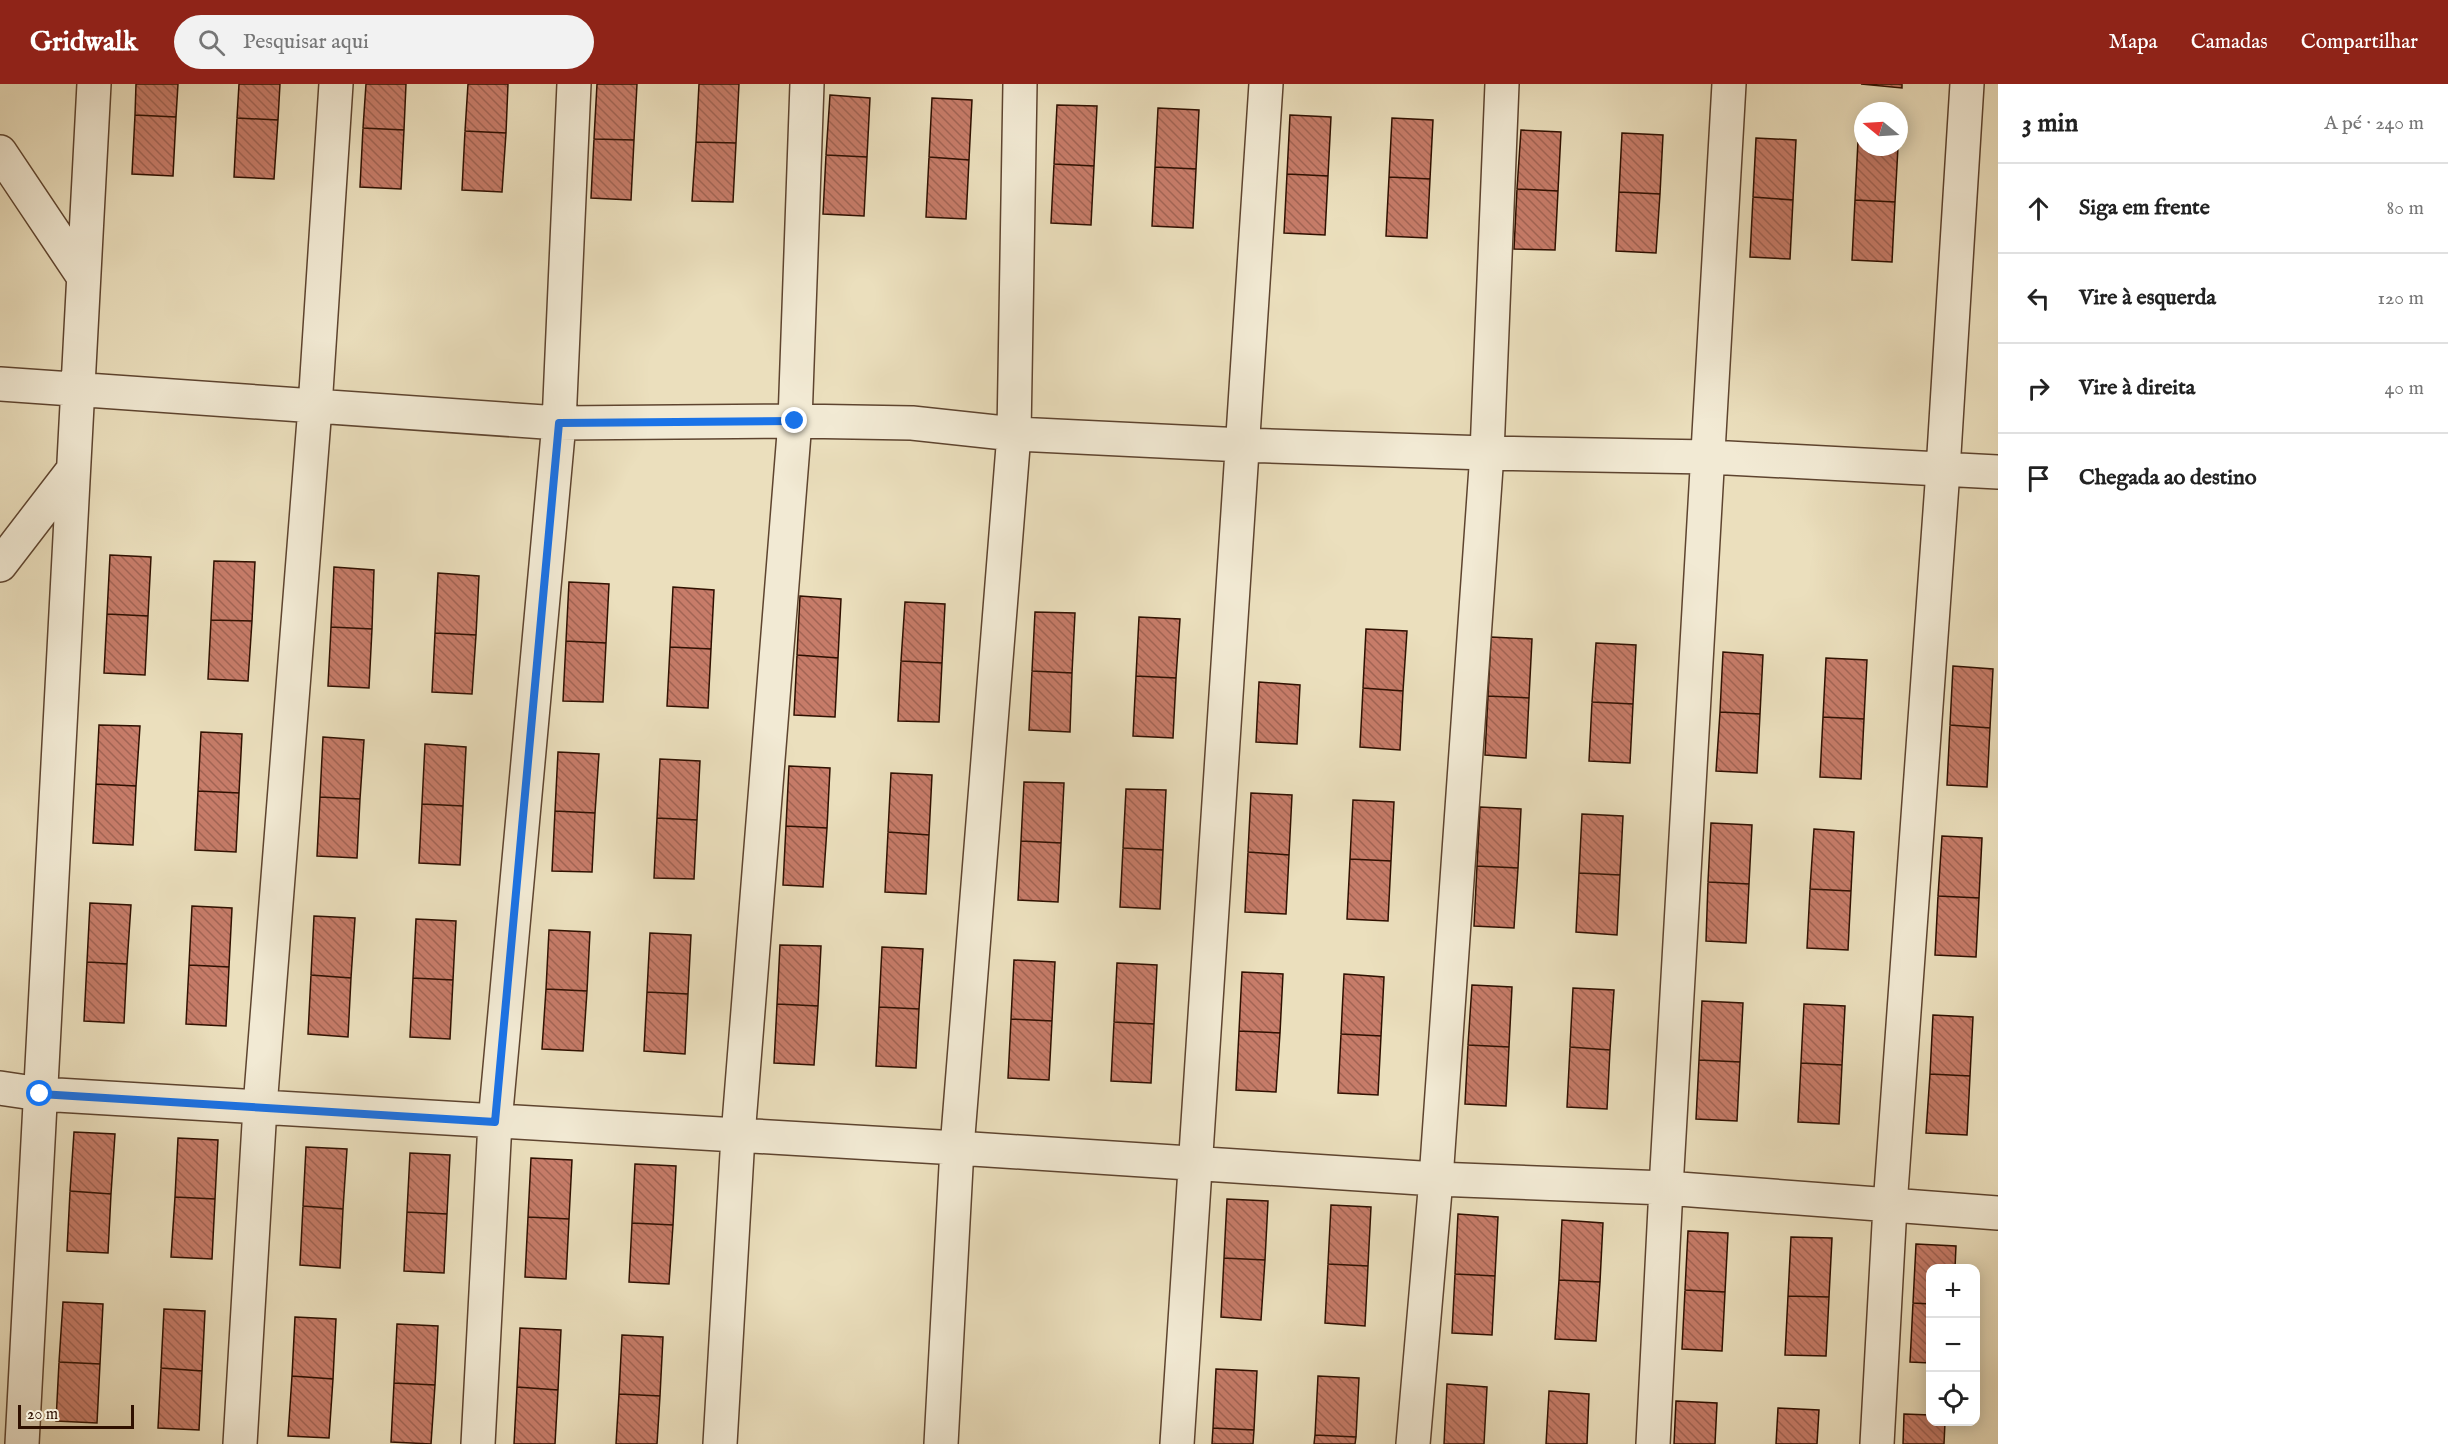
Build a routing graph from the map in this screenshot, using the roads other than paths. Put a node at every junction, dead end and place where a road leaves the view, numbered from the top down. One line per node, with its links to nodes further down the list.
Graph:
1 (93, 84): 11 (street)
2 (336, 84): 14 (street)
3 (574, 84): 16 (street)
4 (807, 84): 15 (street)
5 (1020, 84): 17 (street)
6 (1266, 84): 18 (street)
7 (1502, 84): 19 (street)
8 (1729, 84): 20 (street)
9 (1967, 84): 22 (street)
10 (0, 152): 11 (street)
11 (83, 276): 13 (street)
12 (0, 384): 13 (street)
13 (76, 389): 14 (street); 21 (street)
14 (315, 407): 16 (street); 27 (street)
15 (795, 421): 16 (street); 17 (street); 29 (street)
16 (559, 423): 28 (street)
17 (1014, 434): 18 (street); 30 (street)
18 (1243, 446): 19 (street); 31 (street)
19 (1487, 453): 20 (street); 32 (street)
20 (1709, 457): 22 (street); 33 (street)
21 (73, 470): 24 (street); 26 (street)
22 (1943, 470): 23 (street); 34 (street)
23 (1998, 472)
24 (0, 565)
25 (0, 1088): 26 (street)
26 (40, 1094): 27 (street); 36 (street)
27 (260, 1107): 28 (street); 37 (street)
28 (495, 1122): 29 (street); 38 (street)
29 (738, 1136): 30 (street); 39 (street)
30 (957, 1148): 31 (street); 40 (street)
31 (1193, 1164): 32 (street); 41 (street)
32 (1436, 1179): 33 (street); 42 (street)
33 (1666, 1188): 34 (street); 43 (street)
34 (1890, 1206): 35 (street); 44 (street)
35 (1998, 1212)
36 (22, 1444)
37 (240, 1444)
38 (478, 1444)
39 (720, 1444)
40 (941, 1444)
41 (1177, 1444)
42 (1413, 1444)
43 (1653, 1444)
44 (1877, 1444)

